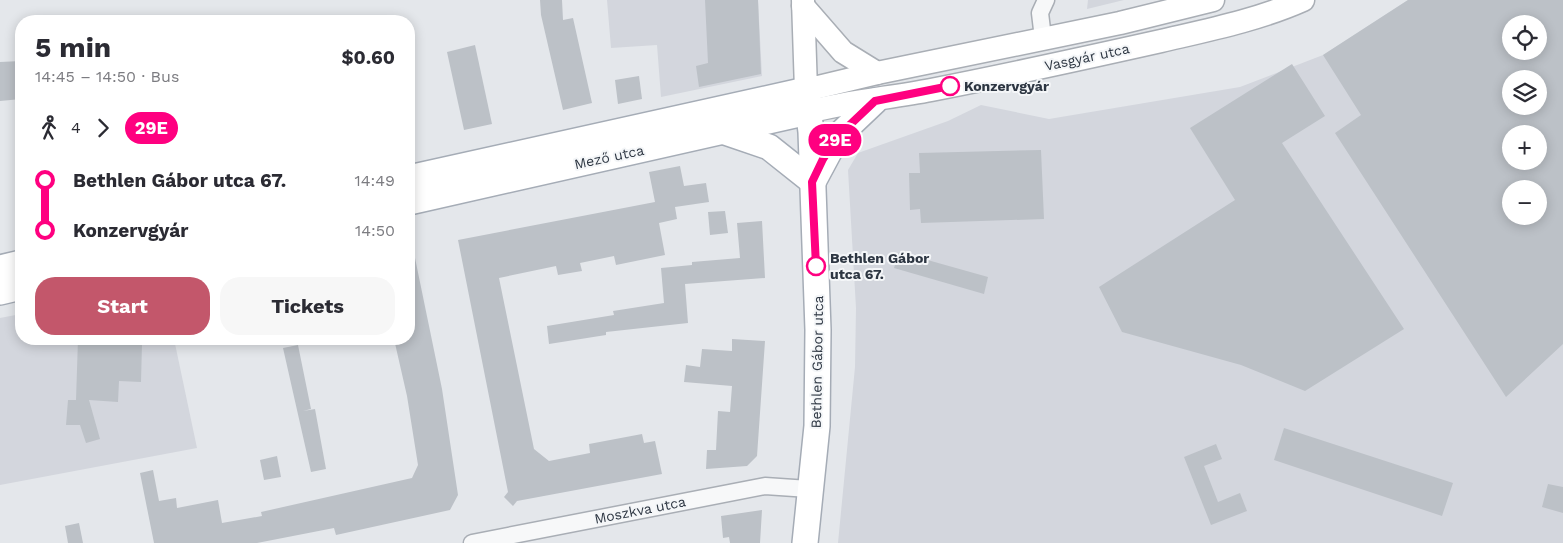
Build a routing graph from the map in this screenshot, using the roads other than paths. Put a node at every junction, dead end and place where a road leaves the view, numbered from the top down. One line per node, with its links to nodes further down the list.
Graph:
1 (1046, 0): 5 (street)
2 (1213, 0): 5 (main road, Vasgyár utca)
3 (1303, 0): 8 (main road, Vasgyár utca)
4 (803, 3): 6 (main road); 7 (main road, Bethlen Gábor utca)
5 (1043, 38): 6 (main road, Vasgyár utca)
6 (876, 73): 7 (main road, Vasgyár utca)
7 (807, 101): 8 (main road, Vasgyár utca); 9 (main road, Mező utca); 10 (main road, Mező utca); 11 (main road, Bethlen Gábor utca)
8 (875, 101): 11 (main road)
9 (724, 132): 11 (main road); 12 (main road, Mező utca)
10 (415, 177)
11 (812, 182): 17 (main road, Bethlen Gábor utca)
12 (415, 201)
13 (15, 264): 14 (main road)
14 (0, 268)
15 (15, 288): 16 (main road)
16 (0, 292)
17 (809, 489): 18 (street, Moszkva utca); 19 (main road, Bethlen Gábor utca)
18 (472, 543)
19 (805, 543)

